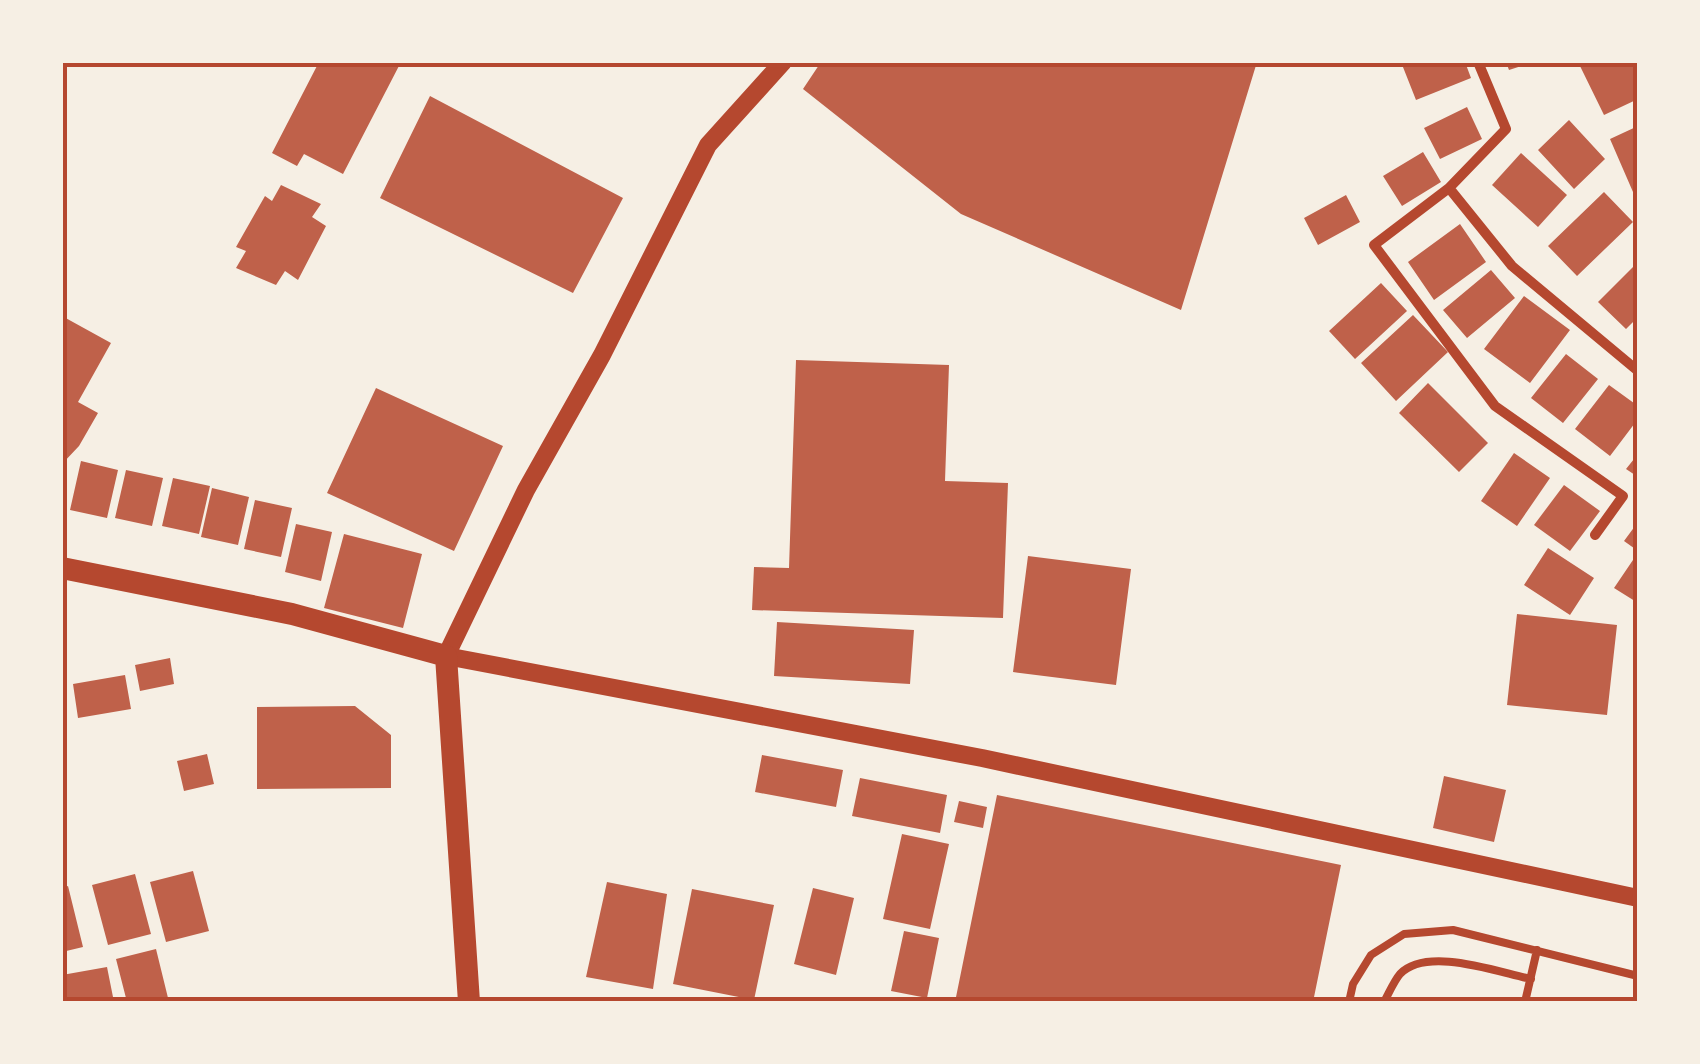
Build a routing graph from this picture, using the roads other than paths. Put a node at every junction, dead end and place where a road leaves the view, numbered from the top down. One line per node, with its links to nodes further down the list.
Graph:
1 (783, 62): 7 (street)
2 (1478, 62): 3 (street)
3 (1449, 188): 4 (street); 5 (street)
4 (1638, 371)
5 (1595, 535)
6 (62, 568): 7 (main road)
7 (446, 656): 8 (street); 12 (main road)
8 (1638, 898)
9 (1536, 950): 10 (lane); 11 (lane); 13 (lane)
10 (1638, 976)
11 (1530, 979): 14 (lane); 15 (lane)
12 (469, 1002)
13 (1349, 1002)
14 (1384, 1002)
15 (1525, 1002)

